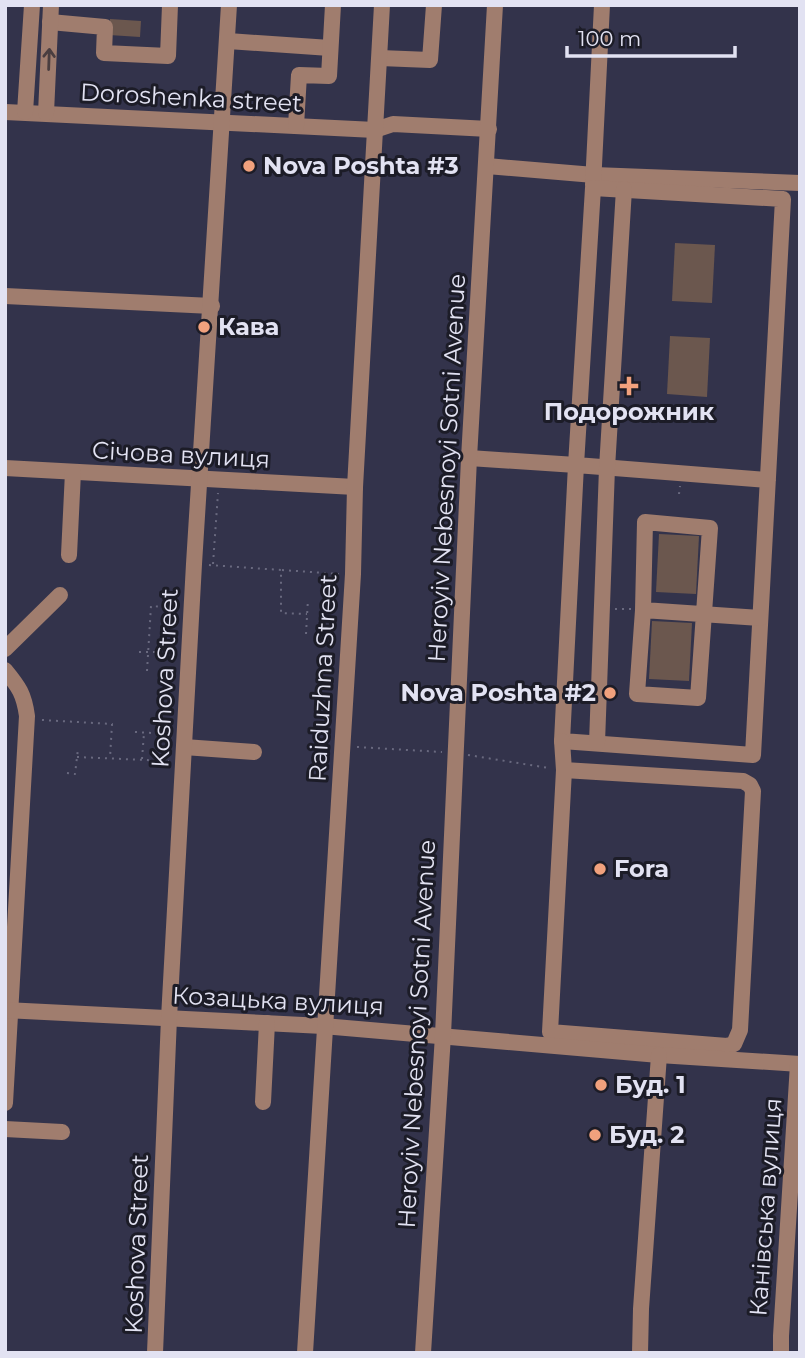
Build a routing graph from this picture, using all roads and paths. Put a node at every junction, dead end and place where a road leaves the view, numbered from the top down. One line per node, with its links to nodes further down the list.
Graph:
1 (32, 5): 14 (street)
2 (170, 5): 9 (street)
3 (229, 5): 10 (street, Koshova Street)
4 (333, 5): 11 (street)
5 (383, 5): 12 (street, Raiduzhna Street)
6 (434, 5): 12 (street)
7 (495, 5): 18 (street, Heroyiv Nebesnoyi Sotni Avenue)
8 (602, 5): 21 (street)
9 (51, 13): 15 (street, one-way to 9)
10 (228, 41): 11 (street); 16 (street, Koshova Street)
11 (330, 48): 17 (street)
12 (380, 58): 19 (street, Raiduzhna Street)
13 (5, 112): 14 (street, Doroshenka street)
14 (25, 112): 15 (street, Doroshenka street)
15 (46, 113): 16 (street, Doroshenka street)
16 (224, 123): 17 (street, Doroshenka street); 25 (street, Koshova Street)
17 (296, 126): 19 (street, Doroshenka street)
18 (489, 129): 19 (street); 20 (street, Heroyiv Nebesnoyi Sotni Avenue)
19 (375, 130): 34 (street, Raiduzhna Street)
20 (487, 166): 21 (street); 26 (street, Heroyiv Nebesnoyi Sotni Avenue)
21 (593, 181): 22 (street); 23 (street); 27 (street)
22 (800, 183)
23 (624, 189): 29 (street); 33 (street)
24 (5, 296): 25 (street)
25 (212, 306): 31 (street, Koshova Street)
26 (469, 457): 27 (street); 77 (street, Heroyiv Nebesnoyi Sotni Avenue)
27 (576, 465): 29 (street); 62 (street)
28 (5, 468): 30 (street, Січова вулиця)
29 (607, 468): 33 (street); 63 (street)
30 (73, 472): 31 (street, Січова вулиця); 37 (street)
31 (201, 480): 32 (street, Січова вулиця); 38 (street, Koshova Street)
32 (218, 480): 34 (street, Січова вулиця); 35 (path)
33 (768, 480): 50 (street)
34 (355, 487): 42 (street, Raiduzhna Street)
35 (215, 527): 36 (path); 39 (path)
36 (222, 527)
37 (69, 555)
38 (194, 564): 39 (path); 46 (street, Koshova Street)
39 (213, 565): 40 (path)
40 (242, 568): 41 (path); 43 (path)
41 (281, 570): 42 (path); 49 (path)
42 (352, 575): 76 (street, Raiduzhna Street)
43 (241, 576)
44 (60, 595): 52 (street)
45 (307, 599): 49 (path)
46 (192, 609): 54 (path); 66 (street, Koshova Street)
47 (643, 610): 48 (street); 48 (street); 48 (street)
48 (704, 613): 50 (street)
49 (307, 614): 51 (path)
50 (760, 618): 63 (street)
51 (306, 634)
52 (5, 649)
53 (139, 652): 54 (path)
54 (148, 652): 55 (path); 57 (path)
55 (157, 652)
56 (5, 670): 58 (street)
57 (147, 671)
58 (27, 719): 68 (path); 72 (street)
59 (135, 732): 60 (path)
60 (144, 733): 61 (path); 69 (path)
61 (153, 733)
62 (562, 741): 63 (street); 70 (street)
63 (597, 743)
64 (78, 749): 67 (path)
65 (254, 752): 66 (street)
66 (184, 755): 69 (path); 74 (street, Koshova Street)
67 (77, 757): 68 (path); 71 (path)
68 (110, 758): 69 (path)
69 (142, 760)
70 (564, 770): 78 (street); 78 (street)
71 (66, 773)
72 (12, 824): 73 (street)
73 (8, 1010): 74 (street, Козацька вулиця); 82 (street)
74 (169, 1018): 75 (street, Козацька вулиця); 85 (street, Koshova Street)
75 (267, 1023): 76 (street, Козацька вулиця); 81 (street)
76 (323, 1026): 77 (street, Козацька вулиця); 86 (street, Raiduzhna Street)
77 (443, 1035): 78 (street, Козацька вулиця); 87 (street, Heroyiv Nebesnoyi Sotni Avenue)
78 (550, 1039): 79 (street, Козацька вулиця)
79 (659, 1055): 80 (street, Козацька вулиця); 88 (street)
80 (799, 1064): 89 (street, Канівська вулиця)
81 (263, 1102)
82 (5, 1103)
83 (5, 1129): 84 (street)
84 (62, 1132)
85 (155, 1353)
86 (305, 1353)
87 (423, 1353)
88 (640, 1353)
89 (782, 1353)

